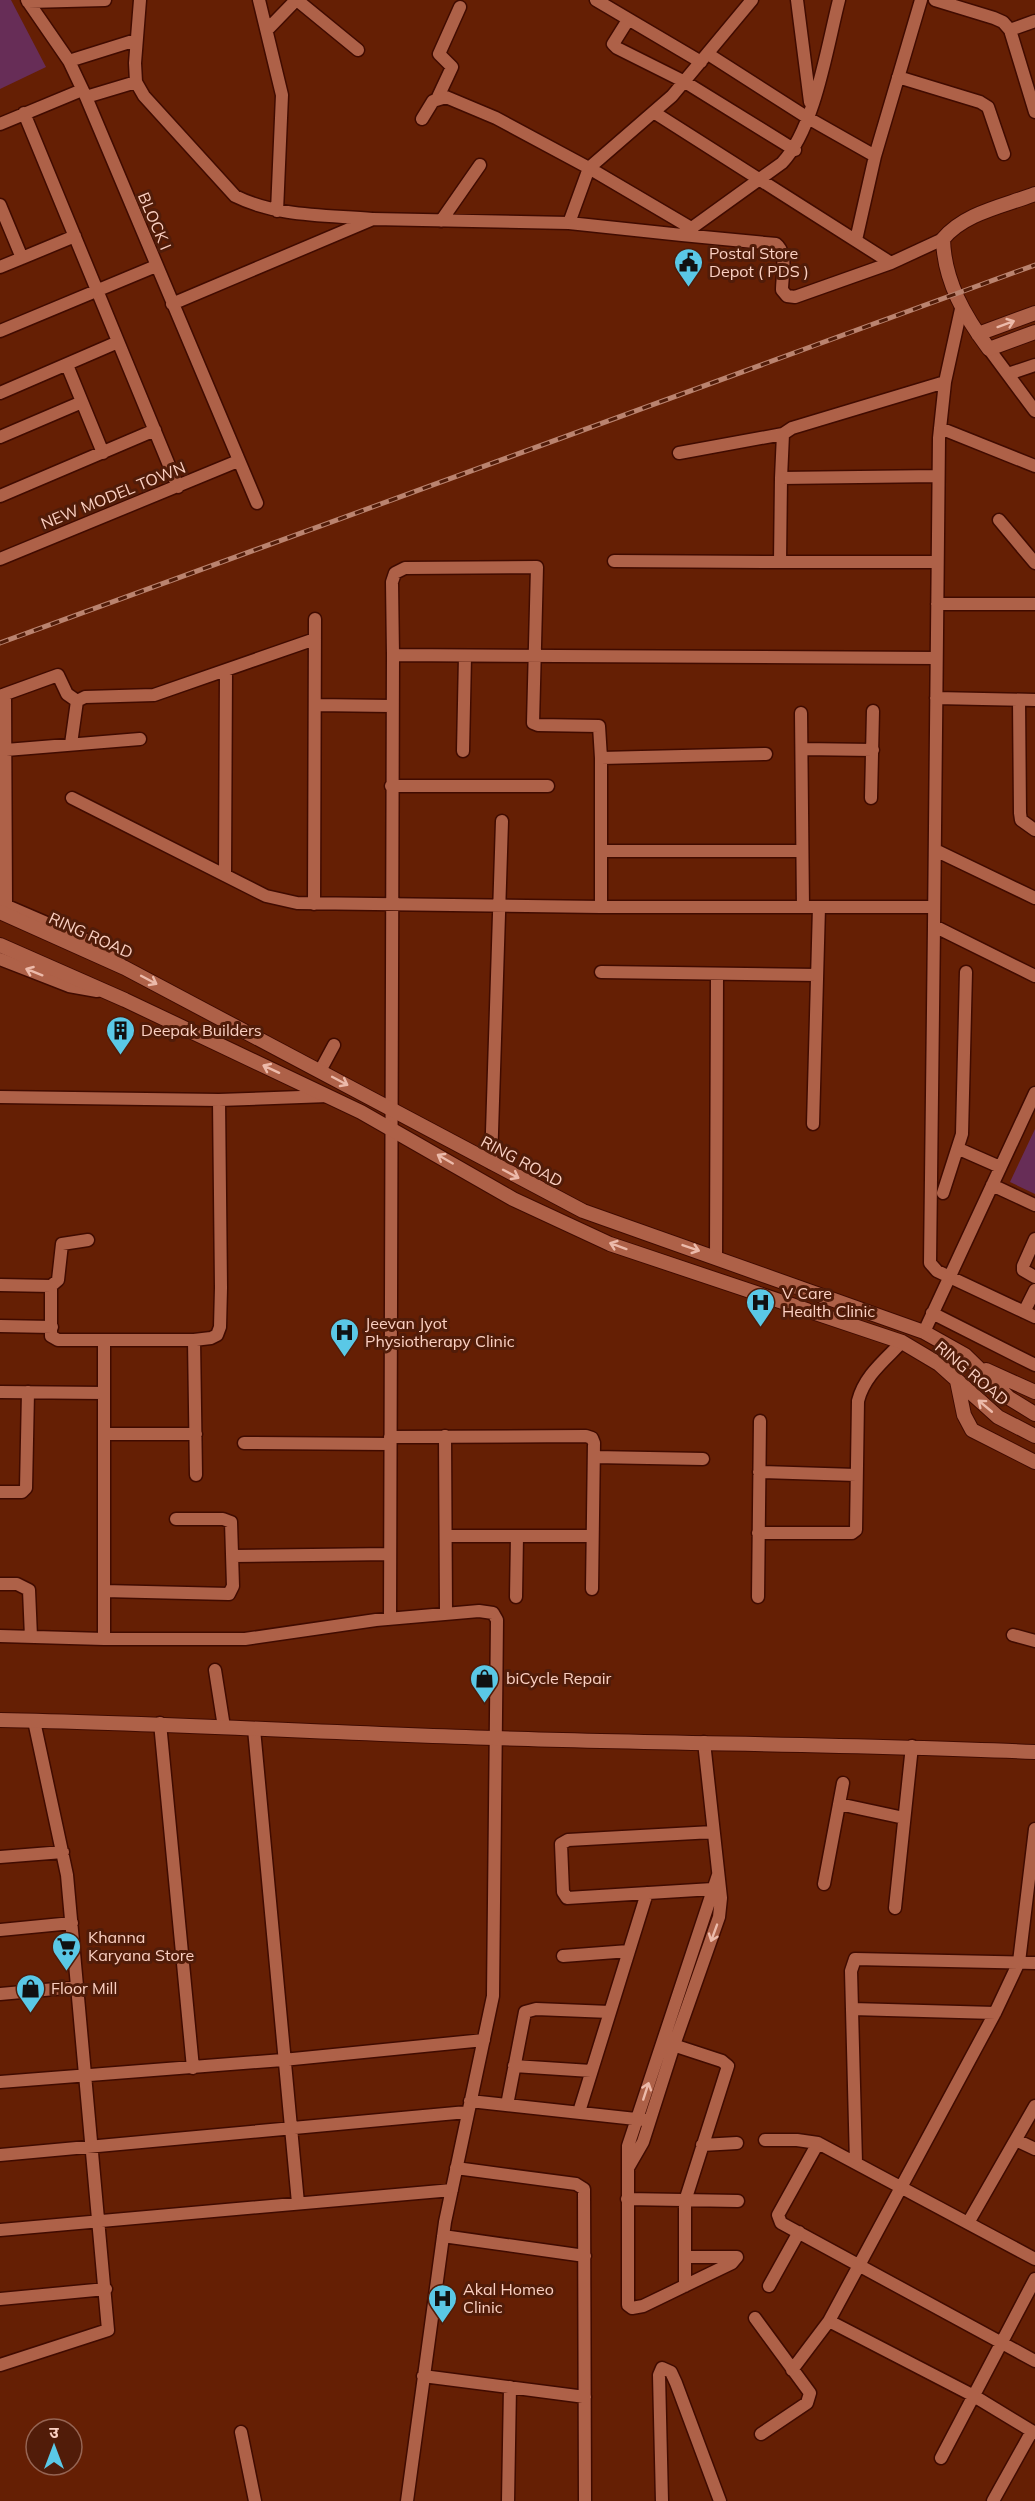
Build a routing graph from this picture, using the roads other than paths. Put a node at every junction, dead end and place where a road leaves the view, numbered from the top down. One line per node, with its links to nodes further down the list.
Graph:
1 (105, 0): 11 (street)
2 (140, 0): 17 (street)
3 (260, 0): 15 (street)
4 (296, 0): 15 (street); 18 (street)
5 (596, 0): 13 (street)
6 (752, 0): 19 (street)
7 (797, 0): 29 (street)
8 (838, 0): 29 (street)
9 (921, 0): 23 (street)
10 (934, 0): 16 (street)
11 (28, 1): 20 (street, BLOCK I)
12 (460, 7): 27 (street)
13 (628, 20): 19 (street); 25 (street)
14 (1035, 21): 16 (street)
15 (267, 30): 42 (street)
16 (1010, 30): 22 (street)
17 (136, 40): 20 (street); 24 (street)
18 (358, 50)
19 (705, 58): 25 (street); 29 (street)
20 (69, 61): 26 (street, BLOCK I)
21 (1035, 66): 22 (street)
22 (1022, 71): 28 (street)
23 (898, 77): 35 (street); 36 (street)
24 (136, 82): 26 (street); 42 (street)
25 (685, 82): 31 (street); 34 (street)
26 (84, 94): 30 (street); 52 (street, BLOCK I)
27 (438, 97): 32 (street); 38 (street)
28 (1035, 111)
29 (809, 112): 34 (street); 36 (street)
30 (24, 113): 33 (street); 47 (street)
31 (655, 113): 38 (street); 39 (street)
32 (422, 119)
33 (0, 124)
34 (795, 150): 39 (street)
35 (1004, 154)
36 (875, 156): 48 (street)
37 (480, 165): 44 (street)
38 (590, 168): 45 (street); 46 (street)
39 (758, 179): 46 (street); 48 (street)
40 (1035, 194): 49 (street)
41 (0, 205): 50 (street)
42 (277, 211): 43 (street)
43 (373, 219): 44 (street); 55 (street)
44 (441, 221): 45 (street)
45 (569, 223): 46 (street)
46 (686, 232): 51 (street)
47 (75, 236): 50 (street); 54 (street)
48 (856, 240): 51 (street)
49 (943, 240): 51 (street); 56 (street)
50 (22, 258): 53 (street)
51 (891, 263)
52 (156, 266): 54 (street); 55 (street, BLOCK I)
53 (0, 267)
54 (97, 290): 58 (street); 61 (street)
55 (172, 304): 76 (street, BLOCK I)
56 (961, 309): 60 (street); 66 (street)
57 (1035, 313): 60 (street, one-way to 57)
58 (0, 331)
59 (1035, 332): 62 (street)
60 (978, 334): 62 (street)
61 (118, 342): 63 (street); 71 (street)
62 (989, 349): 65 (street)
63 (67, 365): 67 (street); 68 (street)
64 (1035, 365): 65 (street)
65 (1008, 374): 69 (street)
66 (945, 382): 70 (street); 72 (street)
67 (0, 393)
68 (82, 402): 73 (street); 74 (street)
69 (1035, 411)
70 (940, 428): 77 (street); 78 (street)
71 (155, 430): 74 (street); 80 (street)
72 (783, 434): 75 (street); 79 (street)
73 (0, 436)
74 (103, 453): 81 (street)
75 (679, 453)
76 (238, 461): 80 (street, NEW MODEL TOWN); 82 (street, BLOCK I)
77 (1035, 465)
78 (938, 476): 79 (street); 87 (street)
79 (781, 478): 86 (street)
80 (178, 487): 84 (street, NEW MODEL TOWN)
81 (0, 496)
82 (257, 503)
83 (999, 520): 88 (street)
84 (0, 559)
85 (614, 561): 86 (street)
86 (780, 562): 87 (street)
87 (937, 562): 89 (street)
88 (1035, 563)
89 (937, 604): 90 (street); 96 (street)
90 (1035, 604)
91 (315, 618): 92 (street)
92 (315, 639): 97 (street); 103 (street)
93 (393, 656): 94 (street); 95 (street); 104 (street)
94 (465, 656): 95 (street); 112 (street)
95 (533, 657): 96 (street); 114 (street)
96 (936, 658): 99 (street)
97 (226, 670): 102 (street); 124 (street)
98 (3, 695): 102 (street); 110 (street)
99 (936, 698): 100 (street); 122 (street)
100 (1019, 700): 101 (street); 120 (street)
101 (1035, 700)
102 (77, 701): 108 (street)
103 (315, 705): 104 (street); 126 (street)
104 (391, 706): 115 (street)
105 (873, 711): 111 (street)
106 (801, 713): 109 (street)
107 (140, 739): 108 (street)
108 (71, 744): 110 (street)
109 (802, 749): 111 (street); 121 (street)
110 (6, 750): 128 (street)
111 (873, 750): 118 (street)
112 (463, 751)
113 (766, 754): 114 (street)
114 (601, 758): 123 (street)
115 (391, 786): 116 (street); 127 (street)
116 (548, 786)
117 (72, 798): 124 (street)
118 (871, 798)
119 (502, 821): 129 (street)
120 (1035, 830)
121 (802, 850): 123 (street); 130 (street)
122 (935, 850): 125 (street); 133 (street)
123 (601, 851): 132 (street)
124 (225, 876): 126 (street)
125 (1035, 898)
126 (314, 904): 127 (street)
127 (392, 905): 129 (street); 149 (street)
128 (2, 907): 144 (street, RING ROAD, one-way to 144)
129 (501, 907): 132 (street); 153 (street)
130 (803, 907): 131 (street); 132 (street)
131 (819, 907): 133 (street); 139 (street)
132 (601, 908)
133 (934, 908): 134 (street)
134 (934, 926): 141 (street); 162 (street)
135 (0, 945): 142 (street, RING ROAD)
136 (0, 958): 142 (street, one-way to 136)
137 (601, 972): 140 (street)
138 (966, 972): 152 (street)
139 (818, 975): 140 (street); 150 (street)
140 (717, 976): 160 (street)
141 (1035, 976)
142 (110, 993): 146 (street, RING ROAD, one-way to 142)
143 (334, 1045): 144 (street)
144 (320, 1071): 149 (street, RING ROAD, one-way to 149)
145 (1035, 1094): 154 (street)
146 (328, 1096): 148 (street); 151 (street, RING ROAD)
147 (0, 1097): 148 (street)
148 (219, 1100): 172 (street)
149 (391, 1108): 151 (street); 153 (street, RING ROAD)
150 (813, 1124)
151 (390, 1127): 173 (street, RING ROAD, one-way to 151); 187 (street)
152 (959, 1149): 154 (street); 156 (street)
153 (491, 1163): 160 (street, RING ROAD, one-way to 160)
154 (1000, 1167): 155 (street)
155 (992, 1185): 157 (street); 162 (street)
156 (943, 1193)
157 (1035, 1205)
158 (1035, 1239): 161 (street)
159 (88, 1240): 164 (street)
160 (716, 1257): 170 (street, RING ROAD)
161 (1035, 1276)
162 (949, 1277): 166 (street); 167 (street)
163 (0, 1285): 164 (street)
164 (51, 1286): 169 (street)
165 (1035, 1290): 167 (street)
166 (932, 1313): 170 (street); 174 (street)
167 (1030, 1315)
168 (0, 1326): 169 (street)
169 (52, 1327): 171 (street)
170 (924, 1332): 175 (street, RING ROAD)
171 (104, 1340): 172 (street); 180 (street)
172 (194, 1340): 184 (street)
173 (902, 1342): 176 (street, RING ROAD); 194 (street)
174 (1035, 1365)
175 (979, 1366): 179 (street); 181 (street, RING ROAD)
176 (957, 1381): 186 (street, RING ROAD, one-way to 176); 191 (street)
177 (0, 1392): 178 (street)
178 (28, 1392): 180 (street); 195 (street)
179 (1035, 1392)
180 (104, 1393): 183 (street)
181 (1035, 1414)
182 (760, 1421): 192 (street)
183 (104, 1434): 184 (street); 205 (street)
184 (195, 1434): 193 (street)
185 (445, 1436): 187 (street); 189 (street); 198 (street)
186 (1035, 1436)
187 (390, 1440): 188 (street); 201 (street)
188 (244, 1443)
189 (594, 1457): 190 (street); 200 (street)
190 (703, 1459)
191 (1035, 1462)
192 (759, 1472): 194 (street); 197 (street)
193 (196, 1475)
194 (856, 1475): 197 (street)
195 (0, 1492)
196 (176, 1519): 202 (street)
197 (758, 1533): 207 (street)
198 (446, 1536): 199 (street); 208 (street)
199 (517, 1536): 200 (street); 206 (street)
200 (592, 1536): 204 (street)
201 (390, 1554): 202 (street); 209 (street)
202 (233, 1556): 205 (street)
203 (0, 1584): 212 (street)
204 (592, 1589)
205 (104, 1591): 213 (street)
206 (516, 1597)
207 (758, 1597)
208 (446, 1613): 209 (street); 221 (street)
209 (390, 1619): 213 (street)
210 (1013, 1635): 214 (street)
211 (0, 1636): 212 (street)
212 (31, 1637): 213 (street)
213 (104, 1639)
214 (1035, 1641)
215 (215, 1670): 219 (street)
216 (0, 1720): 217 (street)
217 (34, 1720): 218 (street); 230 (street)
218 (160, 1723): 219 (street); 254 (street)
219 (224, 1727): 220 (street)
220 (254, 1729): 221 (street); 252 (street)
221 (497, 1738): 222 (street); 250 (street)
222 (704, 1742): 223 (street); 229 (street)
223 (912, 1746): 224 (street); 227 (street)
224 (1035, 1752)
225 (843, 1783): 226 (street)
226 (839, 1804): 227 (street); 233 (street)
227 (904, 1818): 236 (street)
228 (1035, 1829): 243 (street)
229 (713, 1832): 232 (street); 235 (street)
230 (63, 1852): 231 (street); 237 (street)
231 (0, 1857)
232 (718, 1875): 234 (street); 242 (street, one-way to 242)
233 (824, 1884)
234 (713, 1888): 235 (street); 241 (street)
235 (647, 1893): 239 (street)
236 (895, 1908)
237 (72, 1923): 238 (street); 245 (street)
238 (0, 1930)
239 (629, 1951): 240 (street); 248 (street)
240 (563, 1956)
241 (689, 1958): 242 (street); 251 (street)
242 (703, 1962): 251 (street)
243 (1019, 1962): 244 (street); 247 (street); 249 (street)
244 (1035, 1963)
245 (77, 1987): 246 (street); 256 (street)
246 (0, 1994)
247 (852, 2009): 249 (street); 273 (street)
248 (610, 2012): 253 (street); 255 (street)
249 (995, 2013): 276 (street)
250 (484, 2040): 252 (street); 260 (street)
251 (668, 2043): 262 (street, one-way to 251); 263 (street); 269 (street)
252 (283, 2060): 254 (street); 264 (street)
253 (514, 2066): 255 (street); 258 (street)
254 (193, 2068): 256 (street)
255 (591, 2071): 261 (street)
256 (85, 2076): 257 (street); 270 (street)
257 (0, 2082)
258 (507, 2105): 260 (street); 261 (street)
259 (1035, 2106): 266 (street)
260 (469, 2107): 264 (street); 274 (street)
261 (579, 2112): 262 (street)
262 (637, 2119): 263 (street); 275 (street)
263 (650, 2121): 275 (street)
264 (290, 2129): 270 (street); 281 (street)
265 (765, 2140): 268 (street)
266 (1016, 2140): 271 (street); 283 (street)
267 (737, 2143): 269 (street)
268 (818, 2143): 273 (street); 285 (street)
269 (702, 2145): 280 (street)
270 (93, 2148): 272 (street); 282 (street)
271 (1035, 2149)
272 (0, 2155)
273 (856, 2163): 276 (street)
274 (456, 2168): 277 (street); 287 (street)
275 (628, 2168): 278 (street)
276 (900, 2187): 283 (street); 290 (street)
277 (452, 2190): 281 (street); 286 (street)
278 (627, 2199): 280 (street); 292 (street)
279 (738, 2201): 280 (street)
280 (685, 2202): 288 (street)
281 (298, 2203): 282 (street)
282 (100, 2222): 284 (street); 294 (street)
283 (968, 2223): 289 (street)
284 (0, 2230)
285 (799, 2232): 290 (street); 293 (street)
286 (443, 2236): 287 (street); 302 (street)
287 (585, 2256): 305 (street)
288 (685, 2257): 292 (street); 292 (street)
289 (1035, 2259)
290 (858, 2266): 297 (street); 298 (street)
291 (1035, 2279): 298 (street)
292 (685, 2286)
293 (769, 2286)
294 (106, 2289): 295 (street); 300 (street)
295 (0, 2299)
296 (755, 2318): 301 (street)
297 (829, 2321): 301 (street); 304 (street)
298 (1002, 2343): 299 (street); 304 (street)
299 (1035, 2361)
300 (0, 2365)
301 (792, 2370): 308 (street)
302 (423, 2376): 303 (street); 311 (street)
303 (510, 2387): 305 (street); 312 (street)
304 (974, 2396): 307 (street); 309 (street)
305 (585, 2397): 313 (street)
306 (241, 2432): 310 (street)
307 (1033, 2432): 316 (street)
308 (761, 2433)
309 (941, 2458)
310 (255, 2501)
311 (407, 2501)
312 (508, 2501)
313 (585, 2501)
314 (662, 2501): 315 (street)
315 (720, 2501)
316 (993, 2501)

